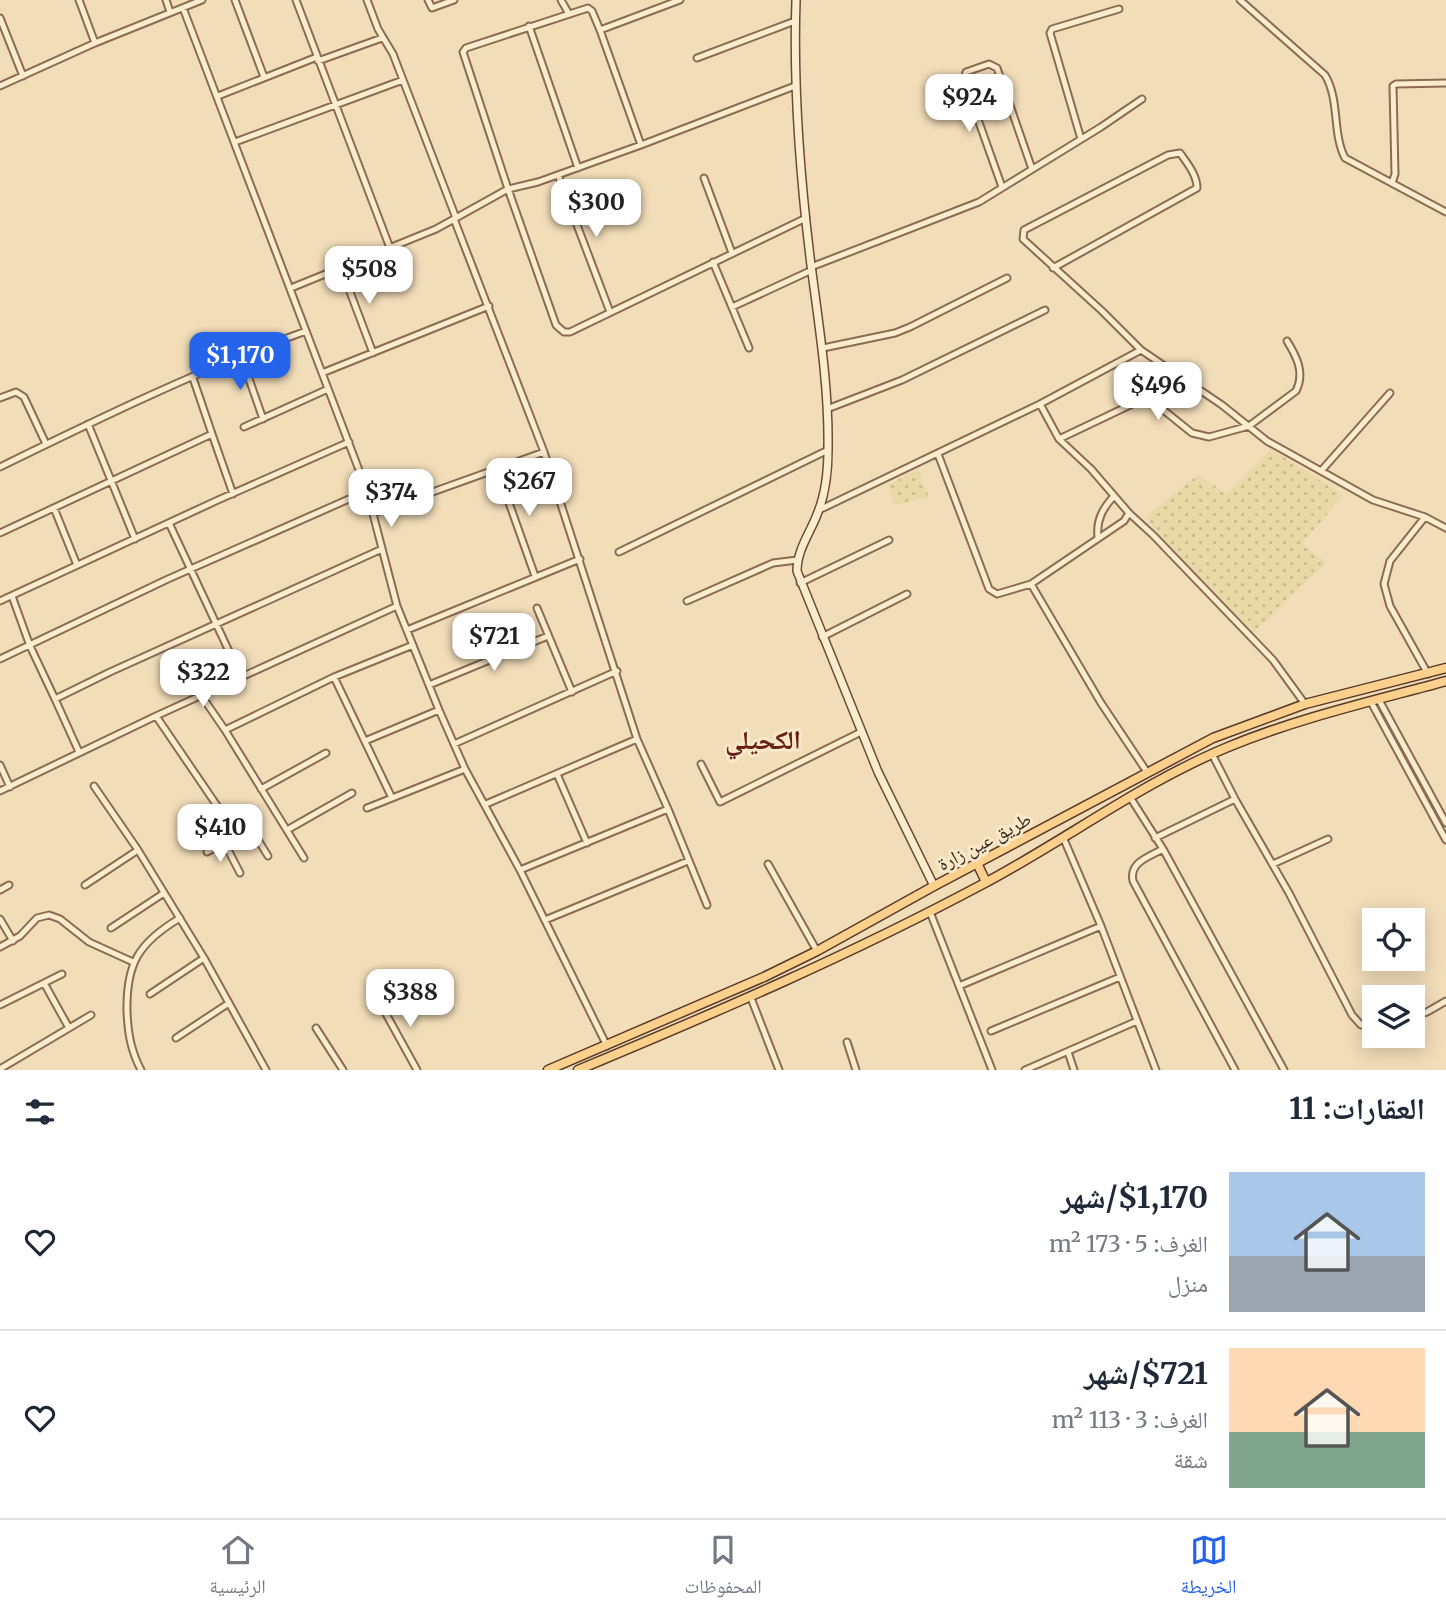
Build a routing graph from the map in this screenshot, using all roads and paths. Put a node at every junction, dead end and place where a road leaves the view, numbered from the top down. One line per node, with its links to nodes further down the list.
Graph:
1 (79, 0): 22 (street)
2 (166, 0): 15 (street)
3 (202, 0): 13 (street)
4 (235, 0): 26 (street)
5 (296, 0): 24 (street)
6 (367, 0): 21 (street)
7 (428, 0): 8 (street)
8 (454, 0)
9 (561, 0): 16 (street)
10 (680, 0): 20 (street)
11 (796, 0): 18 (street)
12 (1240, 0): 41 (street)
13 (183, 8): 15 (street); 31 (street)
14 (1118, 9): 34 (street)
15 (170, 12): 22 (street)
16 (569, 14): 19 (street); 20 (street)
17 (0, 19): 25 (street)
18 (795, 21): 23 (street); 30 (street)
19 (529, 26): 37 (street); 43 (street)
20 (600, 30): 36 (street)
21 (382, 38): 24 (street); 27 (street)
22 (95, 43): 25 (street)
23 (697, 58)
24 (318, 59): 26 (street); 33 (street)
25 (23, 76): 29 (street)
26 (264, 77): 31 (street)
27 (403, 80): 33 (street); 45 (street)
28 (1446, 83): 41 (street)
29 (0, 86)
30 (795, 86): 36 (street); 46 (street)
31 (218, 96): 35 (street)
32 (1142, 99): 34 (street)
33 (335, 105): 35 (street); 47 (street)
34 (1082, 139): 38 (street)
35 (235, 142): 54 (street)
36 (641, 145): 37 (street)
37 (578, 168): 39 (street)
38 (1032, 169): 42 (street); 42 (street)
39 (558, 175): 43 (street); 58 (street)
40 (704, 178): 48 (street)
41 (1392, 183): 44 (street)
42 (1002, 187): 51 (street)
43 (508, 189): 45 (street); 58 (street)
44 (1446, 212)
45 (455, 218): 47 (street); 55 (street)
46 (806, 218): 48 (street); 51 (street)
47 (390, 248): 50 (street)
48 (732, 253): 49 (street)
49 (713, 262): 56 (street); 58 (street)
50 (341, 268): 54 (street); 64 (street)
51 (812, 268): 56 (street); 62 (street)
52 (1054, 268): 52 (street); 63 (street)
53 (1007, 278): 62 (street)
54 (291, 288): 59 (street)
55 (489, 306): 64 (street); 82 (street)
56 (732, 307): 61 (street)
57 (1045, 310): 72 (street)
58 (610, 312)
59 (306, 331): 65 (street); 66 (street)
60 (1287, 341): 75 (street)
61 (749, 348)
62 (823, 348): 72 (street)
63 (1141, 350): 71 (street); 75 (street)
64 (373, 353): 66 (street)
65 (241, 356): 67 (street); 73 (street)
66 (322, 373): 68 (street)
67 (193, 378): 74 (street); 77 (street)
68 (328, 389): 73 (street); 79 (street)
69 (1390, 393): 86 (street)
70 (0, 398): 80 (street)
71 (1040, 404): 78 (street); 83 (street)
72 (827, 409): 81 (street)
73 (263, 419): 76 (street)
74 (88, 424): 80 (street); 87 (street)
75 (1249, 426): 78 (street); 86 (street)
76 (244, 427)
77 (212, 434): 87 (street); 89 (street)
78 (1059, 439): 90 (street)
79 (349, 442): 88 (street); 89 (street)
80 (46, 444): 84 (street)
81 (828, 450): 92 (street); 103 (street)
82 (544, 452): 85 (street); 104 (street)
83 (938, 454): 92 (street); 110 (street)
84 (0, 467)
85 (498, 469): 93 (street); 108 (street)
86 (1321, 471): 95 (street)
87 (112, 481): 91 (street); 100 (street)
88 (367, 491): 93 (street); 107 (street)
89 (233, 494): 96 (street)
90 (1114, 496): 94 (street); 99 (street)
91 (54, 508): 98 (street); 106 (street)
92 (819, 510): 105 (street)
93 (374, 513): 102 (street)
94 (1129, 513): 99 (street); 135 (street)
95 (1425, 517): 97 (street); 126 (street)
96 (169, 523): 100 (street); 107 (street)
97 (1446, 528)
98 (0, 533)
99 (1098, 537): 110 (street)
100 (135, 539): 106 (street)
101 (889, 540): 109 (street)
102 (382, 549): 115 (street); 117 (street)
103 (619, 552)
104 (580, 559): 108 (street); 125 (street)
105 (797, 560): 109 (street); 114 (street)
106 (78, 565): 112 (street)
107 (192, 569): 117 (street); 122 (street)
108 (535, 576): 118 (street)
109 (800, 583): 120 (street)
110 (1031, 584): 149 (street)
111 (907, 594): 120 (street)
112 (12, 596): 113 (street); 122 (street)
113 (0, 601)
114 (687, 601)
115 (397, 606): 118 (street); 127 (street)
116 (537, 608): 119 (street)
117 (215, 625): 127 (street); 133 (street)
118 (407, 630): 121 (street)
119 (548, 636): 130 (street); 131 (street)
120 (822, 637): 139 (street)
121 (413, 645): 128 (street); 130 (street)
122 (30, 646): 123 (street); 133 (street)
123 (0, 659)
124 (1446, 668): 126 (main road, طريق عين زارة)
125 (617, 671): 131 (street); 140 (street)
126 (1429, 674): 135 (main road, طريق عين زارة)
127 (241, 677): 132 (street)
128 (334, 677): 138 (street); 141 (street)
129 (1446, 681): 134 (main road, طريق عين زارة)
130 (429, 685): 136 (street)
131 (572, 692): 142 (street)
132 (201, 695): 137 (street); 138 (street)
133 (55, 699): 143 (street)
134 (1375, 701): 145 (main road, طريق عين زارة); 162 (street); 168 (street)
135 (1306, 704): 149 (main road, طريق عين زارة)
136 (439, 710): 141 (street); 142 (street)
137 (156, 716): 143 (street); 164 (street)
138 (225, 730): 153 (street)
139 (861, 732): 146 (street); 185 (street)
140 (638, 739): 150 (street); 161 (street)
141 (365, 741): 157 (street)
142 (454, 744): 148 (street)
143 (79, 752): 152 (street)
144 (326, 753): 153 (street)
145 (1212, 754): 156 (main road, طريق عين زارة); 158 (street)
146 (701, 764)
147 (0, 765): 152 (street)
148 (466, 769): 157 (street); 159 (street)
149 (1147, 772): 178 (main road, طريق عين زارة)
150 (557, 774): 159 (street); 170 (street)
151 (94, 786): 172 (street)
152 (10, 787): 154 (street)
153 (261, 789): 163 (street)
154 (0, 791)
155 (352, 793): 163 (street)
156 (1130, 797): 165 (main road, طريق عين زارة); 166 (street)
157 (392, 798): 160 (street)
158 (1235, 799): 166 (street); 179 (street)
159 (486, 804): 180 (street)
160 (368, 808)
161 (668, 809): 170 (street); 176 (street)
162 (1446, 823)
163 (287, 830): 175 (street)
164 (237, 835): 169 (street); 174 (street)
165 (1063, 837): 182 (main road, طريق عين زارة); 194 (street)
166 (1155, 838): 171 (street)
167 (1328, 839): 179 (street)
168 (1446, 840)
169 (224, 842): 173 (street); 181 (street)
170 (587, 843): 180 (street)
171 (1163, 849): 236 (street); 237 (street)
172 (138, 850): 184 (street); 187 (street)
173 (207, 852)
174 (268, 856)
175 (304, 858)
176 (688, 861): 188 (street); 193 (street)
177 (768, 863): 199 (street)
178 (977, 863): 182 (main road); 185 (main road, طريق عين زارة)
179 (1273, 863): 215 (street)
180 (520, 870): 193 (street)
181 (240, 873)
182 (986, 882): 189 (main road, طريق عين زارة)
183 (9, 885): 186 (street)
184 (85, 885)
185 (934, 886): 190 (main road, طريق عين زارة)
186 (0, 890)
187 (164, 893): 191 (street); 195 (street)
188 (707, 905)
189 (930, 912): 196 (main road, طريق عين زارة); 205 (street)
190 (884, 914): 196 (main road); 199 (main road, طريق عين زارة)
191 (180, 918): 200 (street); 201 (street)
192 (0, 919): 197 (street)
193 (545, 920): 221 (street)
194 (1101, 926): 203 (street); 205 (street)
195 (111, 928)
196 (894, 930): 207 (main road, طريق عين زارة)
197 (13, 941): 198 (street); 201 (street)
198 (0, 947)
199 (817, 951): 221 (main road, طريق عين زارة)
200 (204, 958): 206 (street); 209 (street)
201 (134, 962): 224 (street)
202 (62, 974): 204 (street)
203 (1120, 977): 214 (street); 218 (street)
204 (44, 983): 211 (street); 216 (street)
205 (959, 986): 232 (street)
206 (150, 994)
207 (751, 998): 229 (main road, طريق عين زارة); 230 (street)
208 (1446, 1001): 212 (street)
209 (229, 1003): 219 (street); 225 (street)
210 (380, 1003): 227 (street)
211 (0, 1005)
212 (1425, 1013)
213 (91, 1016): 216 (street)
214 (1137, 1021): 222 (street); 235 (street)
215 (1362, 1025)
216 (69, 1028): 223 (street)
217 (316, 1028): 226 (street)
218 (991, 1031)
219 (176, 1038)
220 (847, 1042): 231 (street)
221 (607, 1046): 228 (main road, طريق عين زارة)
222 (1068, 1052): 233 (street); 234 (street)
223 (0, 1069)
224 (141, 1070)
225 (266, 1070)
226 (343, 1070)
227 (417, 1070)
228 (548, 1070)
229 (578, 1070)
230 (779, 1070)
231 (856, 1070)
232 (992, 1070)
233 (1025, 1070)
234 (1074, 1070)
235 (1156, 1070)
236 (1235, 1070)
237 (1284, 1070)

